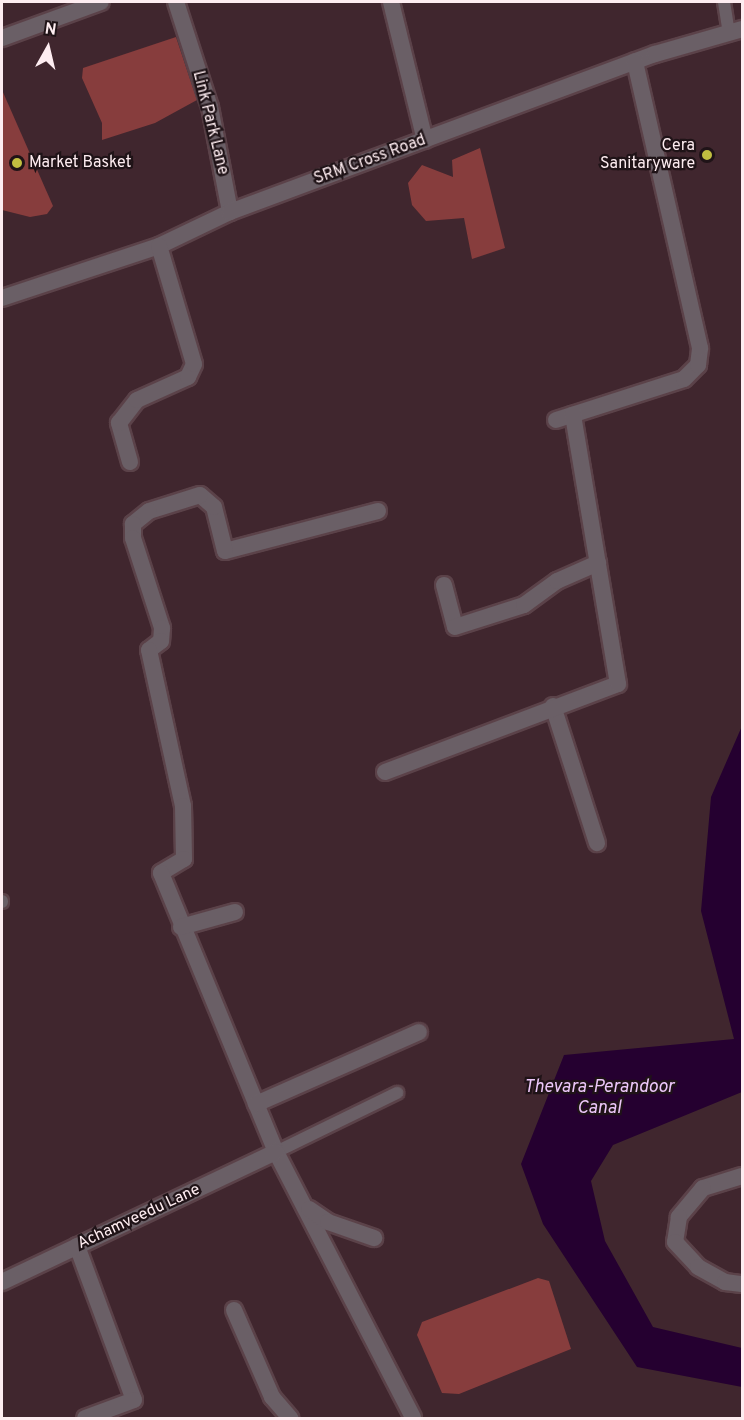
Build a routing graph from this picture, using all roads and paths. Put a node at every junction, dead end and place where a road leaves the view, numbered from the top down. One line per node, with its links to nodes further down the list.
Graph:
1 (101, 2): 6 (street)
2 (176, 2): 9 (street, Link Park Lane)
3 (391, 2): 8 (street)
4 (724, 2): 5 (lane)
5 (736, 31): 7 (street, SRM Cross Road)
6 (2, 38)
7 (635, 61): 8 (street, SRM Cross Road); 12 (street)
8 (425, 140): 9 (street, SRM Cross Road)
9 (231, 212): 10 (street, SRM Cross Road)
10 (159, 246): 11 (street, SRM Cross Road); 14 (street)
11 (2, 298)
12 (573, 415): 13 (street); 16 (street)
13 (556, 420)
14 (130, 462)
15 (378, 511): 22 (street)
16 (598, 563): 17 (street); 18 (street)
17 (444, 585)
18 (553, 705): 19 (street); 20 (street)
19 (385, 772)
20 (597, 843)
21 (235, 912): 22 (street)
22 (181, 927): 25 (street)
23 (419, 1032): 25 (street)
24 (397, 1093): 26 (lane)
25 (256, 1104): 26 (street)
26 (276, 1152): 28 (street); 30 (street, Achamveedu Lane)
27 (742, 1176): 32 (street)
28 (306, 1206): 29 (street); 36 (street)
29 (375, 1238)
30 (77, 1246): 31 (street, Achamveedu Lane); 34 (street)
31 (2, 1282)
32 (742, 1284)
33 (234, 1310): 35 (street)
34 (85, 1419)
35 (290, 1419)
36 (413, 1419)

